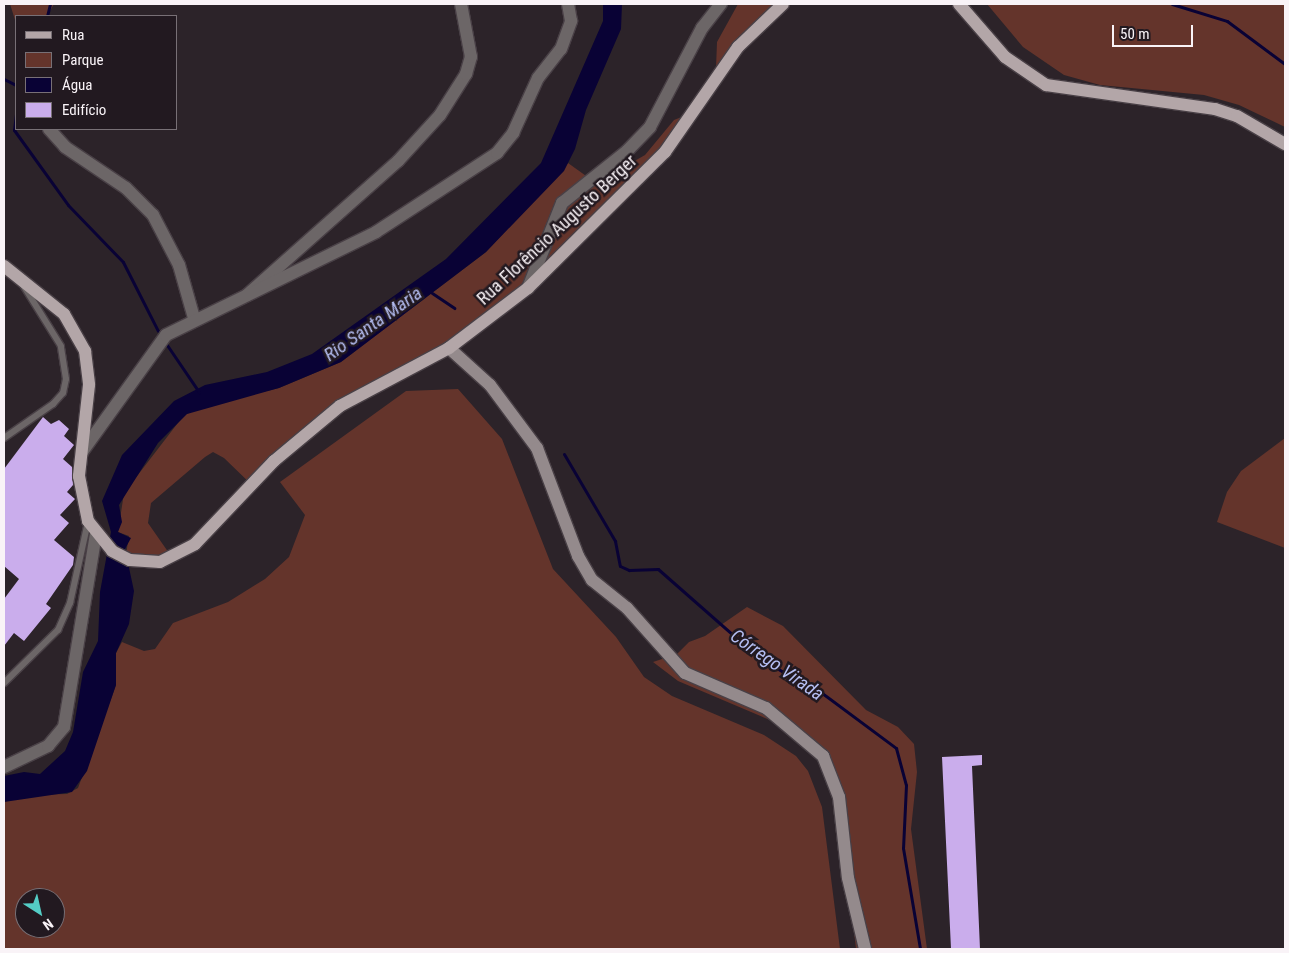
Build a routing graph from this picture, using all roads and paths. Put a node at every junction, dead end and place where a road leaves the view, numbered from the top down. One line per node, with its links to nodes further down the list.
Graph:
1 (461, 4): 11 (street)
2 (568, 4): 11 (street)
3 (721, 4): 10 (street)
4 (782, 4): 10 (main road, Rua Florêncio Augusto Berger)
5 (959, 4): 7 (main road)
6 (50, 130): 12 (street)
7 (1285, 144)
8 (4, 266): 9 (main road)
9 (21, 282): 14 (lane); 15 (main road)
10 (528, 288): 13 (main road, Rua Florêncio Augusto Berger)
11 (243, 300): 12 (street)
12 (194, 318): 15 (street)
13 (449, 348): 17 (main road, Rua Florêncio Augusto Berger); 20 (street)
14 (4, 438)
15 (82, 452): 16 (main road)
16 (88, 521): 17 (main road); 18 (lane)
17 (96, 534): 19 (street)
18 (4, 683)
19 (4, 767)
20 (865, 949)

